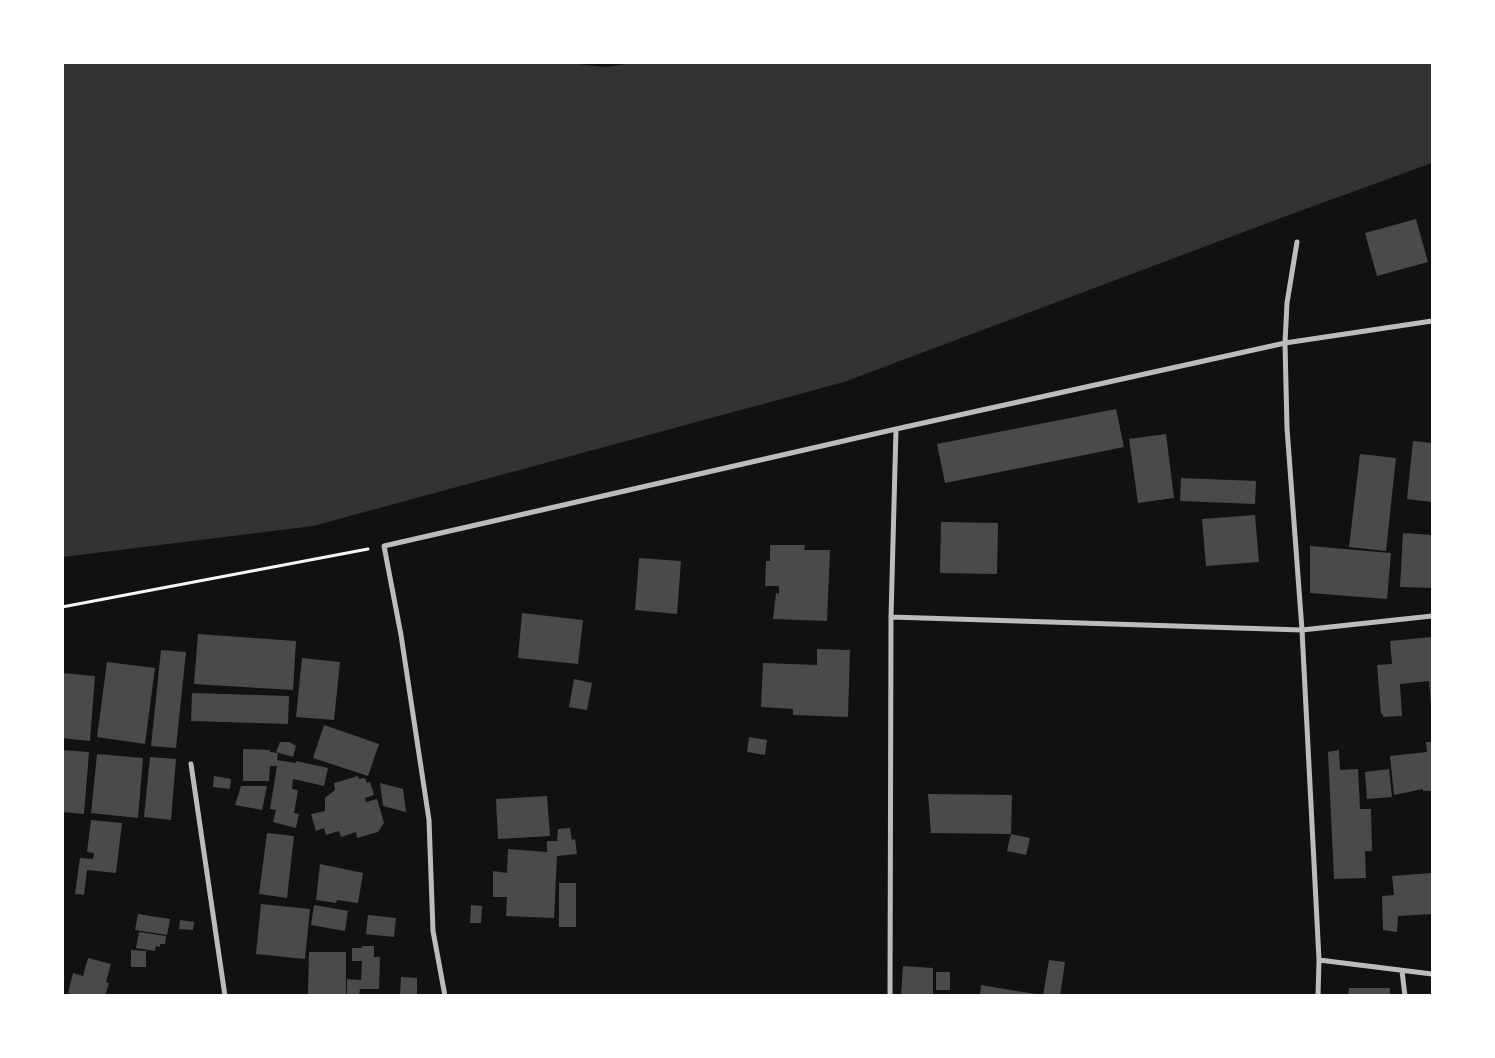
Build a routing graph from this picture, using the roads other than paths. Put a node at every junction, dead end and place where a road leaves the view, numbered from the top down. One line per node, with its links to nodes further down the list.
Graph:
1 (1297, 242): 3 (street)
2 (1432, 321): 3 (street)
3 (1285, 343): 4 (street); 7 (street)
4 (896, 429): 6 (street); 13 (street)
5 (1432, 616): 7 (street)
6 (891, 617): 7 (street); 14 (street)
7 (1302, 630): 9 (street)
8 (191, 764): 12 (street)
9 (1319, 960): 10 (street); 15 (street)
10 (1402, 971): 11 (street); 16 (street)
11 (1432, 974)
12 (225, 996)
13 (445, 996)
14 (890, 996)
15 (1318, 996)
16 (1405, 996)

